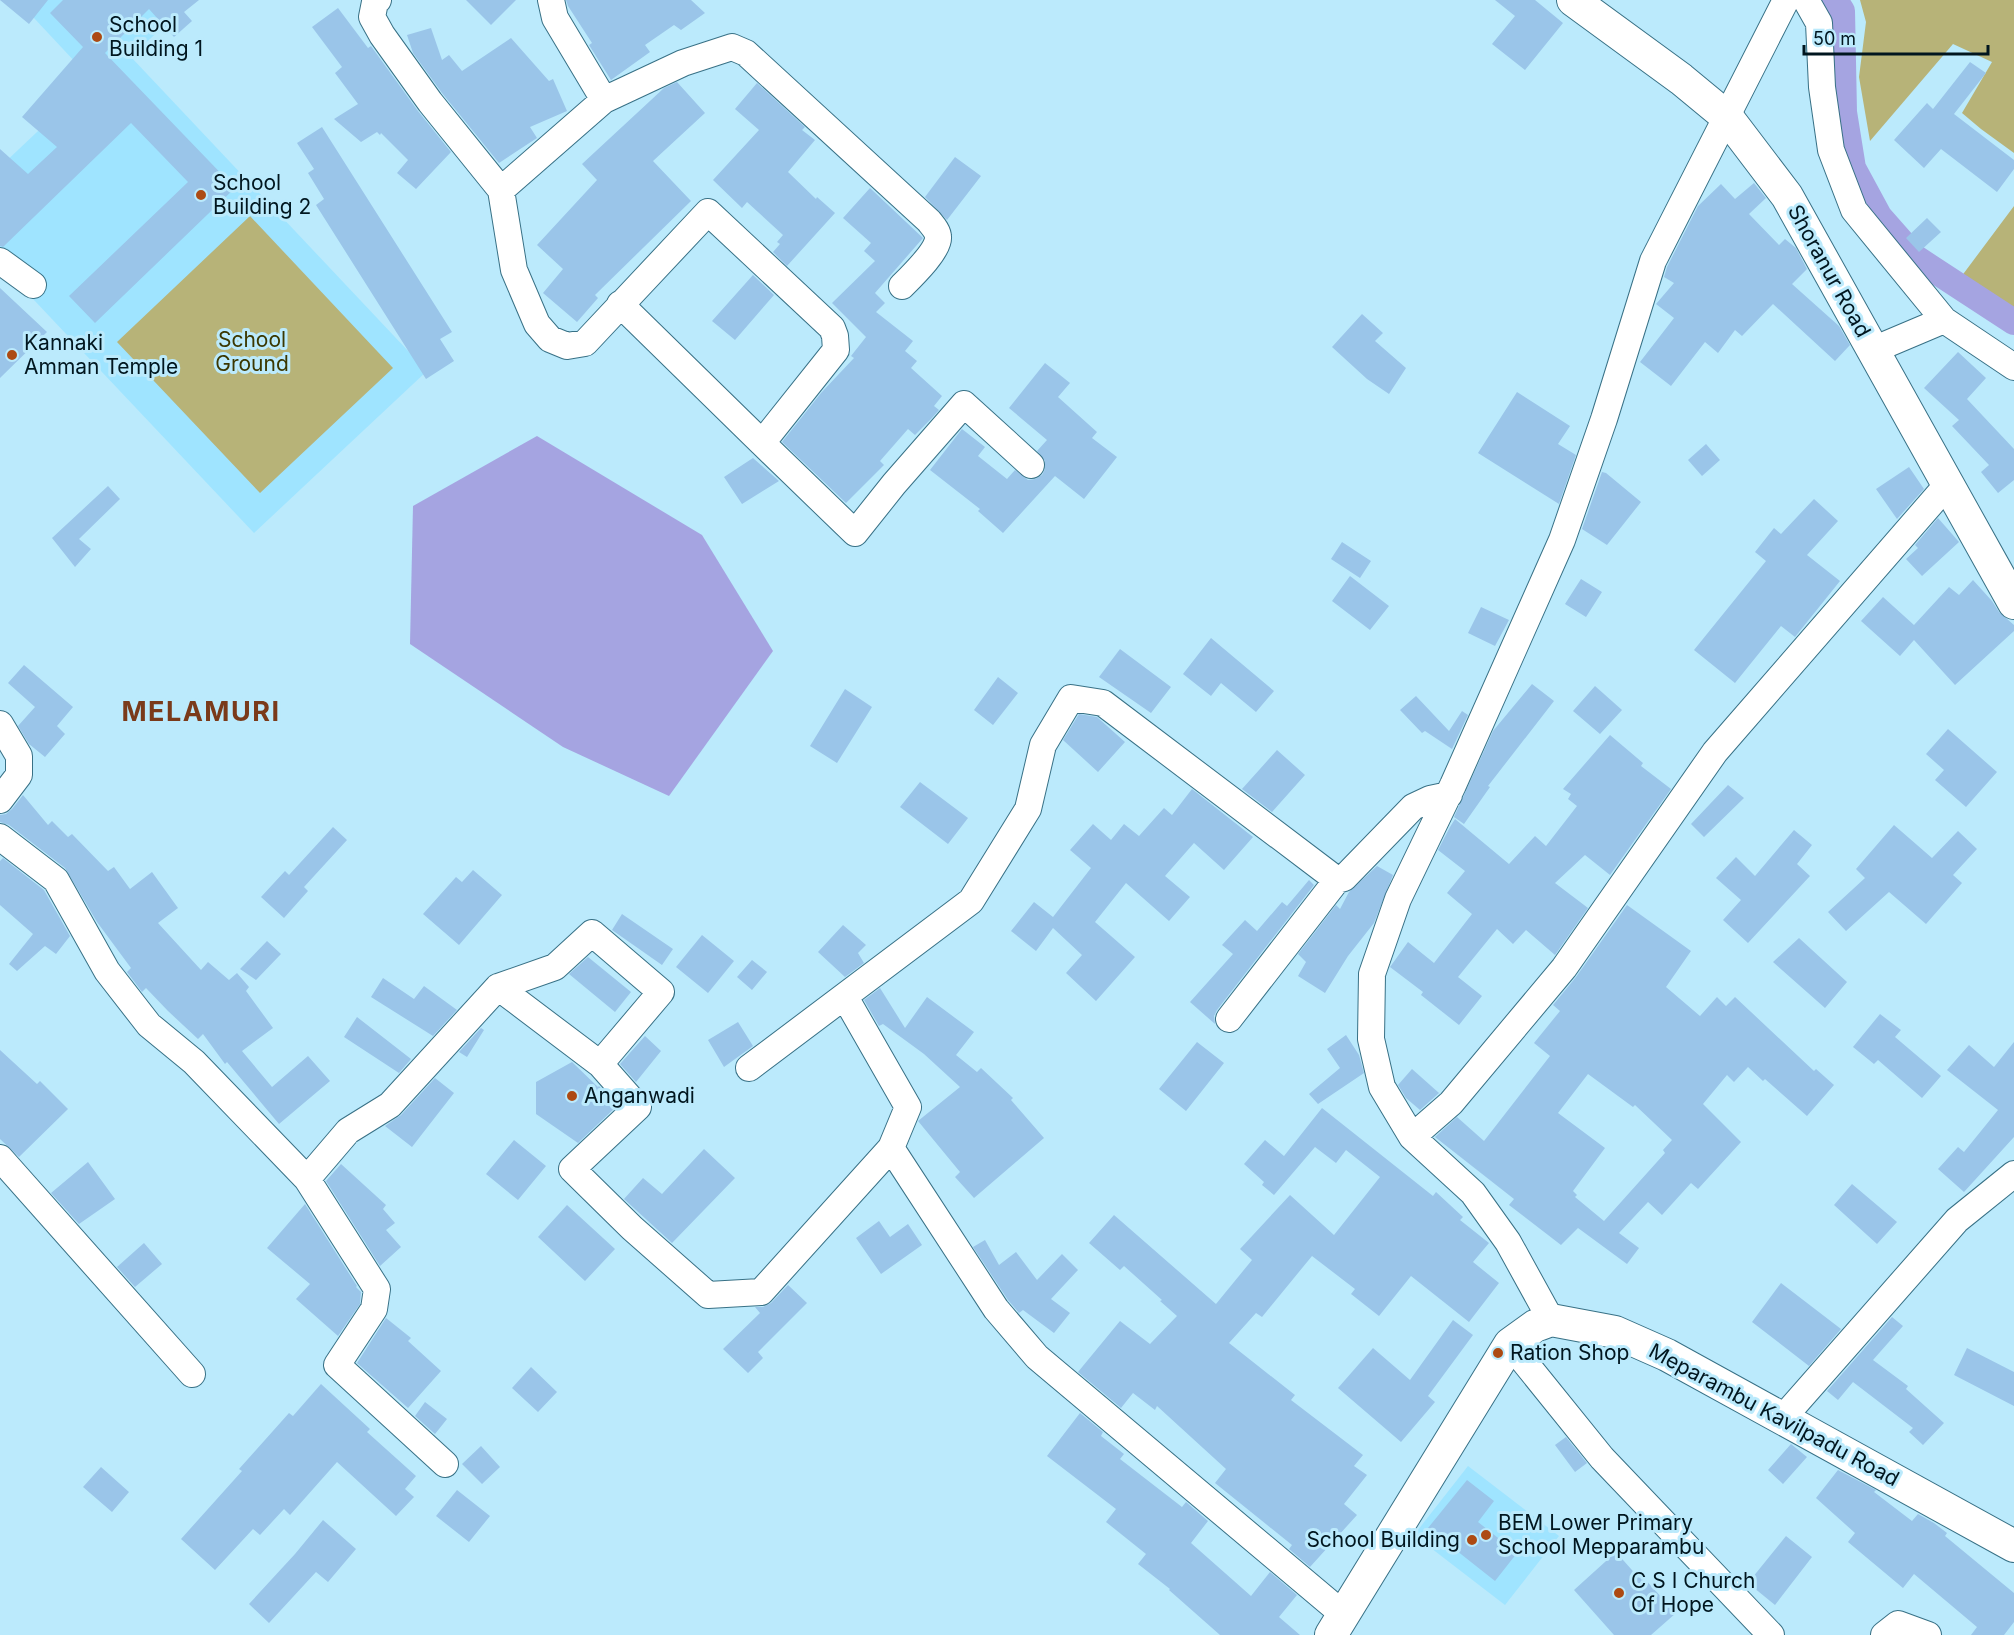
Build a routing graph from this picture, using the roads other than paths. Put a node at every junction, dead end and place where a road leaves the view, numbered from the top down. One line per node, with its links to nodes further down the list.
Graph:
1 (378, 0): 8 (street)
2 (550, 0): 6 (street)
3 (1573, 0): 7 (main road, Shoranur Road)
4 (1786, 0): 7 (street)
5 (1806, 0): 13 (street)
6 (604, 99): 8 (street); 11 (street)
7 (1727, 117): 14 (main road, Shoranur Road); 21 (street)
8 (501, 190): 12 (street)
9 (0, 261): 10 (street)
10 (33, 285)
11 (902, 286)
12 (620, 304): 16 (street); 16 (street)
13 (1944, 320): 14 (street); 15 (street)
14 (1873, 350): 18 (main road, Shoranur Road)
15 (2014, 367)
16 (762, 443): 17 (street)
17 (1031, 465)
18 (1948, 484): 19 (main road, Shoranur Road); 30 (street)
19 (2014, 603)
20 (0, 724): 22 (street)
21 (1449, 795): 24 (street); 30 (street)
22 (0, 800)
23 (0, 837): 34 (street)
24 (1337, 880): 26 (street); 27 (street)
25 (498, 987): 28 (street); 28 (street); 34 (street)
26 (845, 997): 29 (street); 31 (street)
27 (1229, 1020)
28 (600, 1064): 31 (street)
29 (749, 1068)
30 (1412, 1137): 35 (street)
31 (891, 1148): 41 (street)
32 (0, 1158): 37 (street)
33 (2014, 1174): 38 (street)
34 (307, 1179): 39 (street)
35 (1551, 1320): 36 (main road); 38 (main road, Meparambu Kavilpadu Road)
36 (1510, 1344): 41 (main road); 42 (street)
37 (192, 1374)
38 (1782, 1419): 40 (main road, Meparambu Kavilpadu Road)
39 (445, 1464)
40 (2014, 1546)
41 (1337, 1625)
42 (1771, 1635)
43 (1884, 1635): 44 (street)
44 (1928, 1635)

